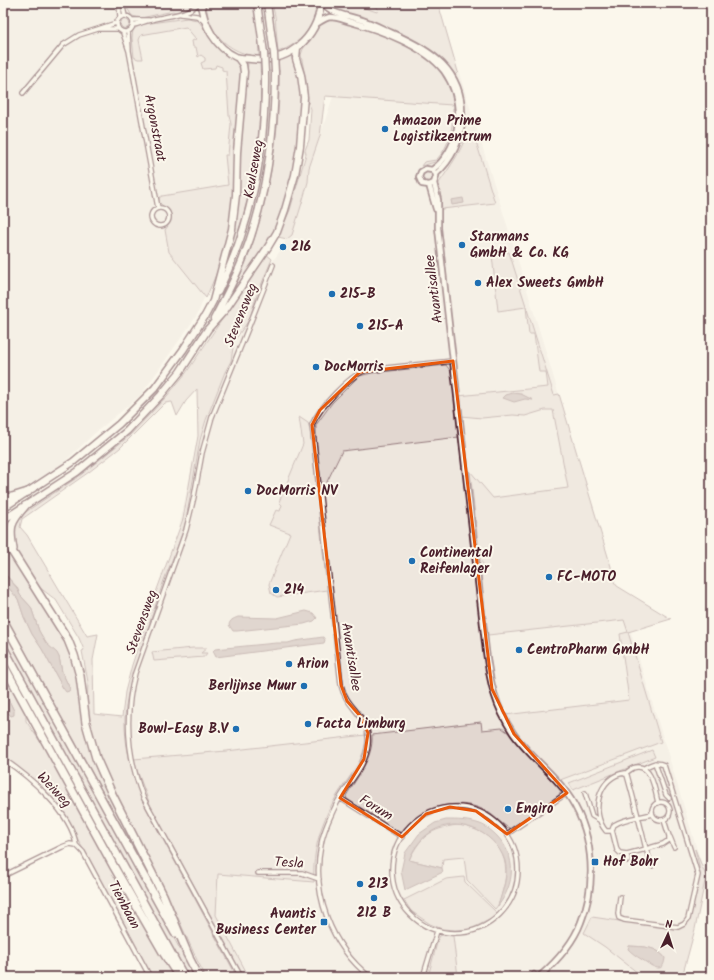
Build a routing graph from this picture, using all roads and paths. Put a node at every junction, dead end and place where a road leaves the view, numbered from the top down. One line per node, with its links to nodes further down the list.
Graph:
1 (121, 3): 7 (street); 8 (street)
2 (200, 3): 6 (street); 12 (highway)
3 (257, 3): 29 (highway, Keulseweg, bridge)
4 (267, 3): 30 (highway, Keulseweg, bridge)
5 (322, 3): 13 (highway); 23 (street, Avantisallee)
6 (181, 14): 10 (street); 12 (street)
7 (125, 16): 8 (street); 9 (street)
8 (120, 17): 11 (street)
9 (132, 20): 10 (street); 14 (street)
10 (150, 20): 14 (street)
11 (116, 23): 15 (street); 16 (street)
12 (206, 24): 21 (highway)
13 (316, 24): 19 (highway); 23 (street, Avantisallee)
14 (133, 25): 17 (street)
15 (98, 29): 16 (street); 22 (street)
16 (117, 29): 18 (street)
17 (128, 32): 18 (street); 20 (street, Argonstraat)
18 (123, 33): 20 (street, Argonstraat)
19 (297, 48): 21 (highway); 30 (highway)
20 (129, 51): 26 (street, Argonstraat)
21 (238, 58): 29 (highway)
22 (23, 93)
23 (434, 172): 24 (street, Avantisallee); 25 (street, Avantisallee)
24 (434, 183): 25 (street); 27 (street, Avantisallee)
25 (429, 186): 27 (street, Avantisallee)
26 (158, 208): 26 (street)
27 (437, 215): 31 (street, Avantisallee)
28 (273, 265): 78 (street, Stevensweg)
29 (213, 301): 32 (highway)
30 (208, 329): 34 (highway)
31 (454, 361): 46 (street, Avantisallee); 49 (street, Avantisallee)
32 (28, 492): 33 (highway); 35 (highway)
33 (3, 498)
34 (26, 506): 36 (highway); 38 (highway)
35 (3, 508)
36 (3, 520)
37 (3, 537): 38 (highway)
38 (13, 553): 72 (highway)
39 (3, 620): 72 (highway)
40 (3, 647): 76 (highway)
41 (3, 664): 75 (highway)
42 (3, 759): 62 (street, Weiweg)
43 (655, 762): 44 (street); 48 (street); 50 (street)
44 (644, 768): 45 (street); 51 (street)
45 (625, 774): 54 (street); 55 (street)
46 (567, 793): 58 (street); 73 (street, Avantisallee)
47 (585, 793): 55 (street)
48 (674, 796): 50 (street); 70 (street)
49 (340, 798): 60 (street, Forum); 69 (street, Avantisallee)
50 (669, 798): 52 (street)
51 (658, 803): 52 (street); 53 (street)
52 (666, 804): 56 (street)
53 (652, 814): 54 (street); 56 (street)
54 (638, 818): 57 (street); 63 (street)
55 (599, 820): 57 (street)
56 (664, 820): 59 (street)
57 (612, 831): 64 (street)
58 (508, 834): 60 (street, Forum); 71 (street, Forum)
59 (669, 836): 61 (street); 61 (street)
60 (402, 837): 71 (street, Forum)
61 (667, 842): 63 (street)
62 (76, 845): 68 (street); 74 (street, Tienbaan)
63 (646, 849): 64 (street); 66 (street)
64 (627, 854): 65 (street)
65 (628, 861)
66 (652, 866)
67 (258, 873): 69 (street, Tesla)
68 (3, 876)
69 (319, 879): 79 (street, Avantisallee)
70 (620, 897)
71 (437, 931): 80 (street)
72 (188, 957): 77 (highway)
73 (537, 976)
74 (150, 977)
75 (179, 977)
76 (184, 977)
77 (199, 977)
78 (241, 977)
79 (370, 977)
80 (423, 977)

